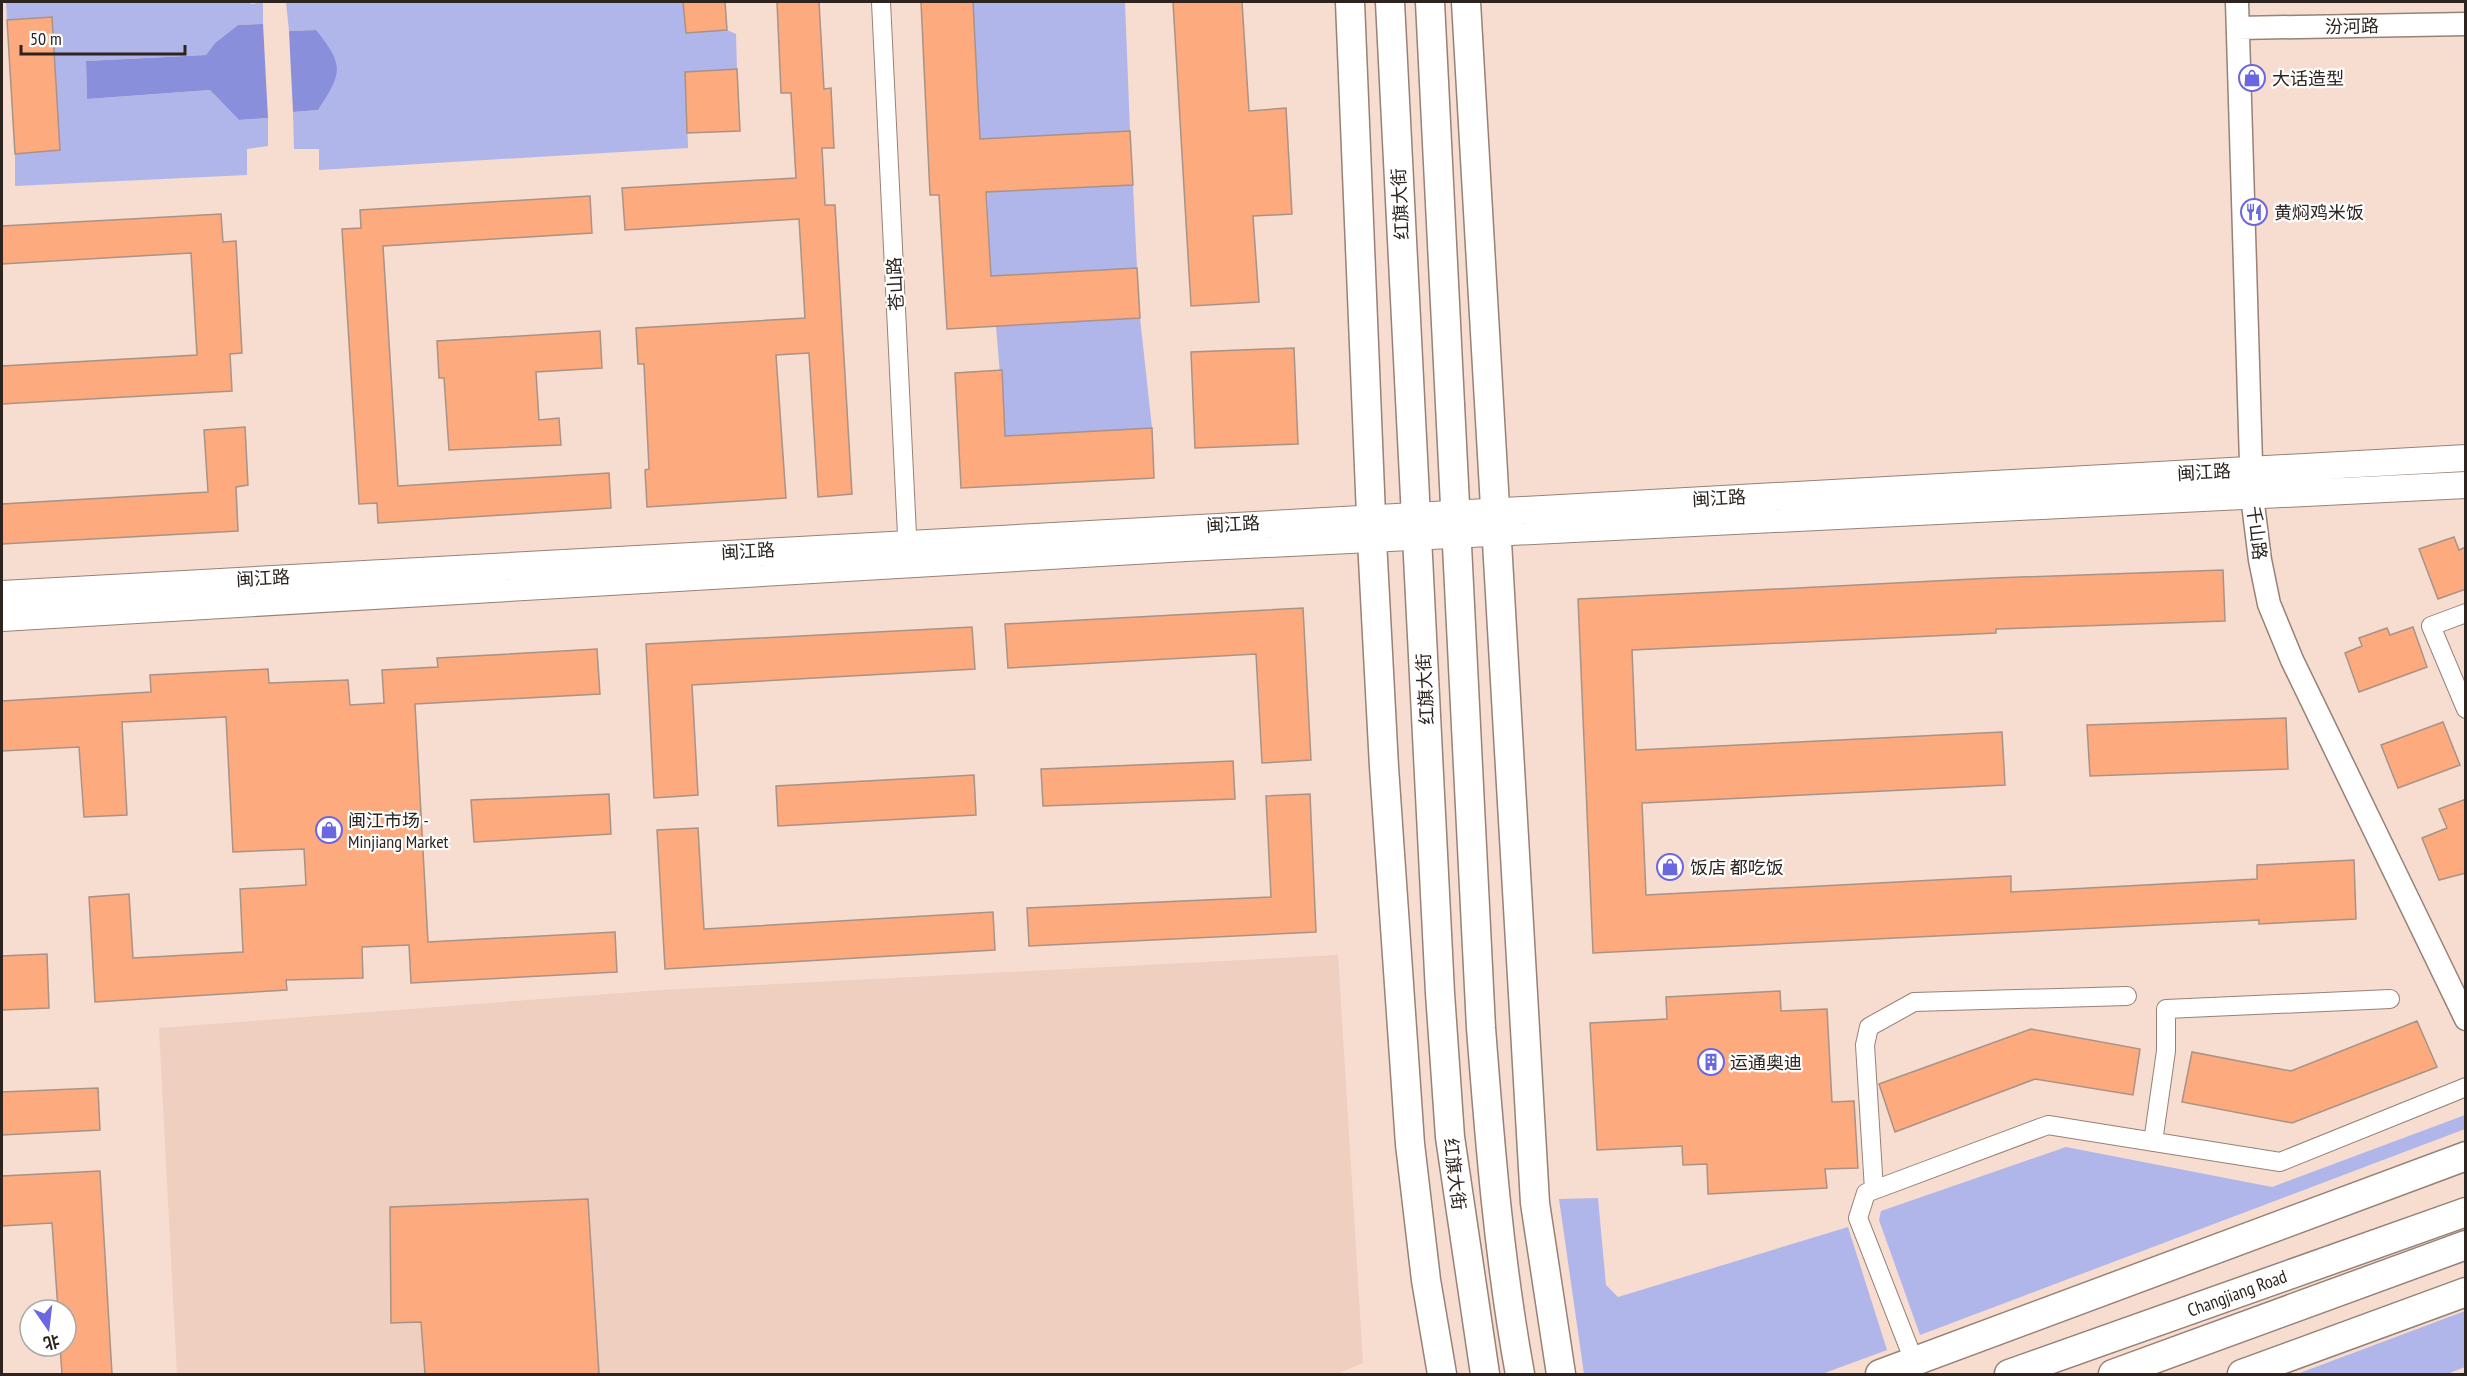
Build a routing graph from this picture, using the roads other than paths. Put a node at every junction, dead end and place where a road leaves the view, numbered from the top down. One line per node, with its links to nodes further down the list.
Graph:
1 (880, 2): 17 (street, 苍山路)
2 (1350, 2): 16 (main road)
3 (1390, 2): 15 (main road, 红旗大街)
4 (1430, 2): 14 (main road, 红旗大街)
5 (1466, 2): 13 (main road)
6 (2237, 2): 8 (street, 千山路)
7 (2466, 24): 8 (street, 汾河路)
8 (2238, 28): 10 (street, 千山路)
9 (2466, 458): 10 (main road, 闽江路)
10 (2251, 470): 12 (street, 千山路); 13 (main road, 闽江路)
11 (2466, 485): 12 (main road, 闽江路)
12 (2252, 496): 13 (main road, 闽江路); 24 (street, 千山路)
13 (1495, 522): 14 (main road, 闽江路); 36 (main road)
14 (1455, 523): 15 (main road, 闽江路); 35 (main road, 红旗大街)
15 (1417, 525): 16 (main road, 闽江路); 34 (main road, 红旗大街)
16 (1372, 528): 17 (main road, 闽江路); 33 (main road)
17 (908, 554): 18 (main road, 闽江路); 20 (main road, 闽江路)
18 (2, 594)
19 (2466, 613): 21 (street)
20 (2, 618)
21 (2466, 709)
22 (2127, 996): 28 (street)
23 (2390, 999): 26 (street)
24 (2466, 1019)
25 (2466, 1088): 26 (street)
26 (2153, 1142): 28 (street)
27 (2466, 1156): 32 (main road)
28 (1874, 1190): 32 (street)
29 (2466, 1212): 38 (main road, Changjiang Road)
30 (2466, 1245): 39 (main road, Changjiang Road)
31 (2466, 1292): 40 (main road)
32 (1914, 1361): 37 (main road)
33 (1442, 1374)
34 (1485, 1374)
35 (1520, 1374)
36 (1561, 1374)
37 (1880, 1374)
38 (2009, 1374)
39 (2113, 1374)
40 (2242, 1374)

